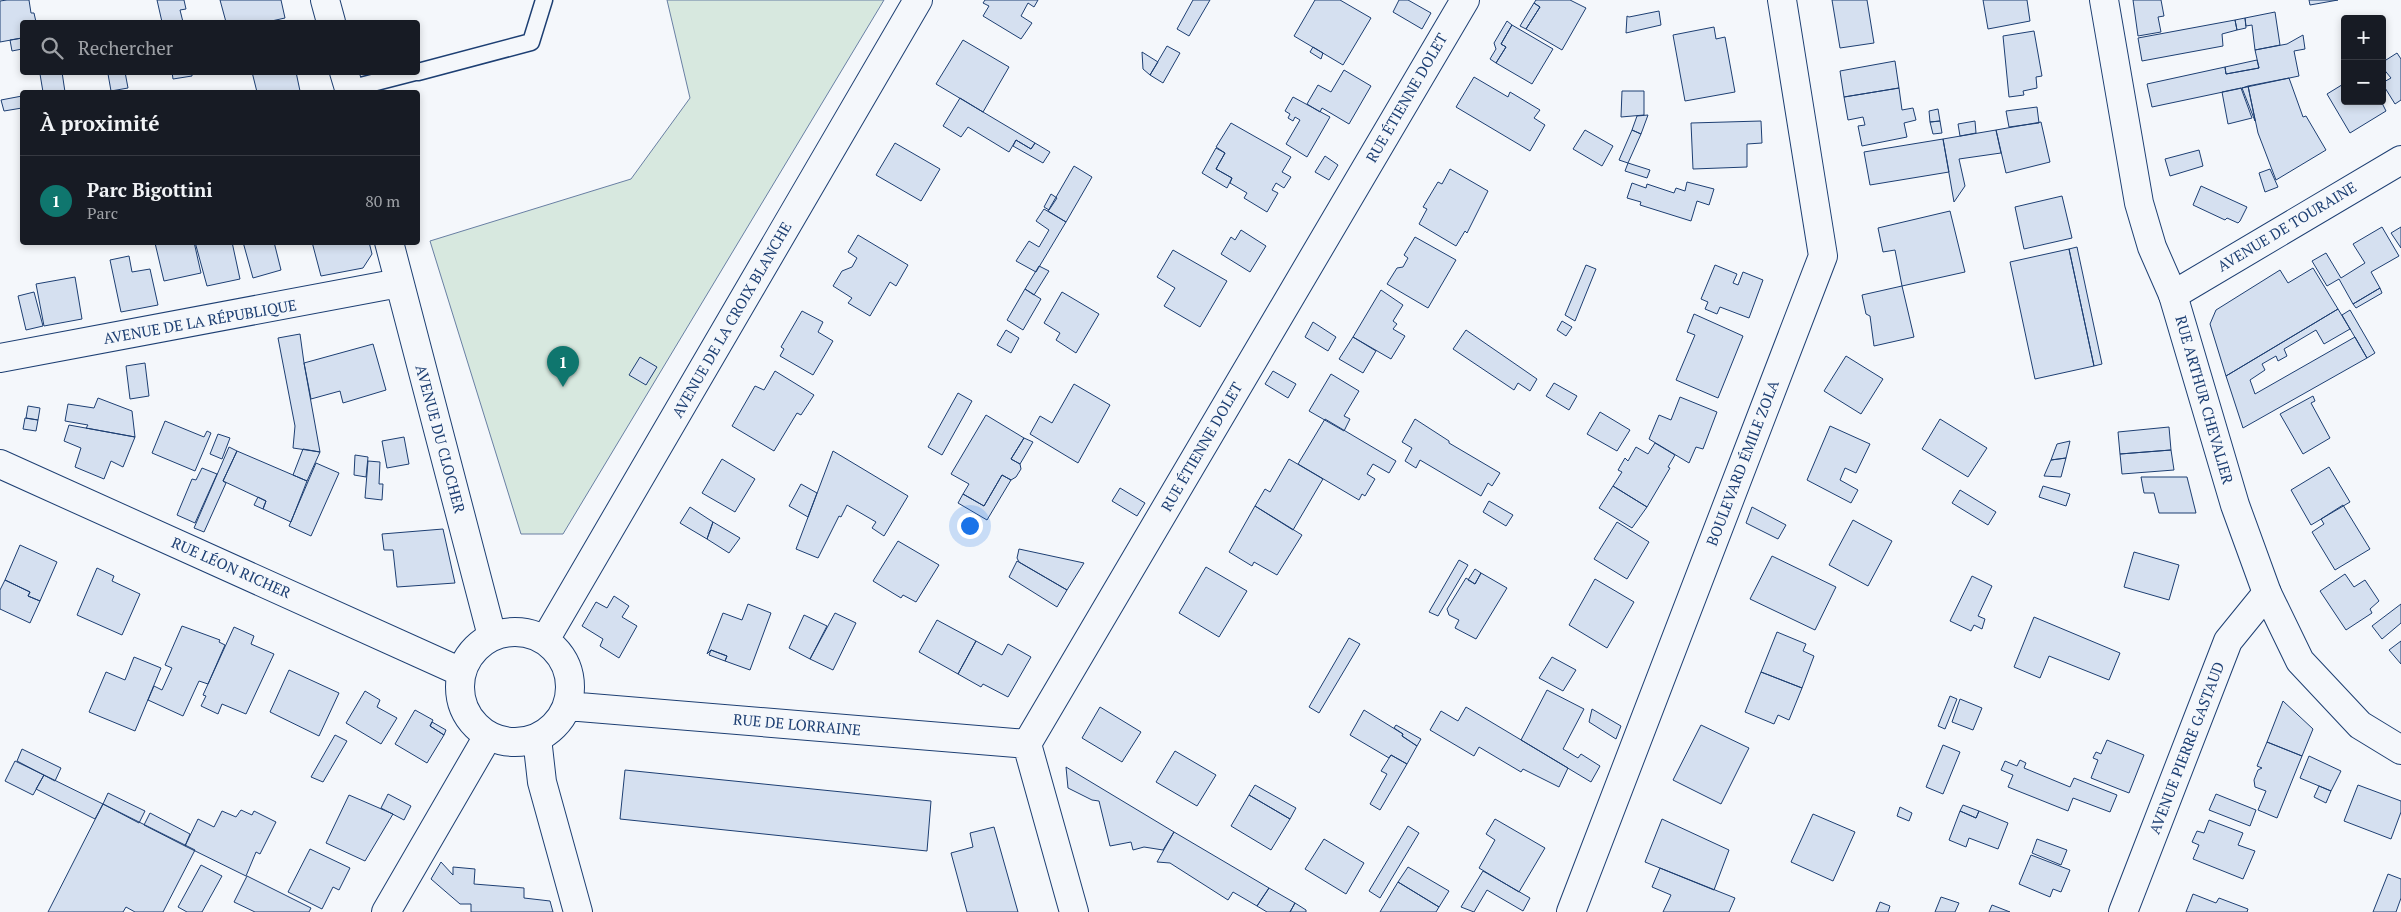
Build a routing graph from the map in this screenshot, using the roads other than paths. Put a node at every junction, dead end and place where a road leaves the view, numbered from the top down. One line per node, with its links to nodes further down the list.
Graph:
1 (325, 0): 7 (street)
2 (544, 0): 8 (lane)
3 (918, 0): 19 (street, AVENUE DE LA CROIX BLANCHE)
4 (1465, 0): 24 (street, RUE ÉTIENNE DOLET)
5 (1782, 0): 29 (street, BOULEVARD ÉMILE ZOLA)
6 (2104, 0): 14 (street, RUE ARTHUR CHEVALIER)
7 (330, 20)
8 (420, 71)
9 (400, 75): 10 (lane)
10 (348, 85)
11 (2401, 160): 14 (street, AVENUE DE TOURAINE)
12 (390, 245): 13 (street, AVENUE DU CLOCHER)
13 (399, 283): 15 (street, AVENUE DE LA RÉPUBLIQUE); 18 (street, AVENUE DU CLOCHER)
14 (2173, 295): 17 (street, RUE ARTHUR CHEVALIER)
15 (0, 358)
16 (0, 464): 20 (street, RUE LÉON RICHER)
17 (2267, 593): 25 (street, RUE ARTHUR CHEVALIER); 30 (street, AVENUE PIERRE GASTAUD)
18 (492, 636): 19 (street); 20 (street)
19 (545, 640): 21 (street)
20 (461, 672): 22 (street)
21 (567, 706): 23 (street); 24 (street, RUE DE LORRAINE)
22 (488, 736): 23 (street); 26 (street)
23 (537, 738): 27 (street)
24 (1027, 744): 28 (street)
25 (2401, 750)
26 (386, 912)
27 (578, 912)
28 (1074, 912)
29 (1571, 912)
30 (2123, 912)

